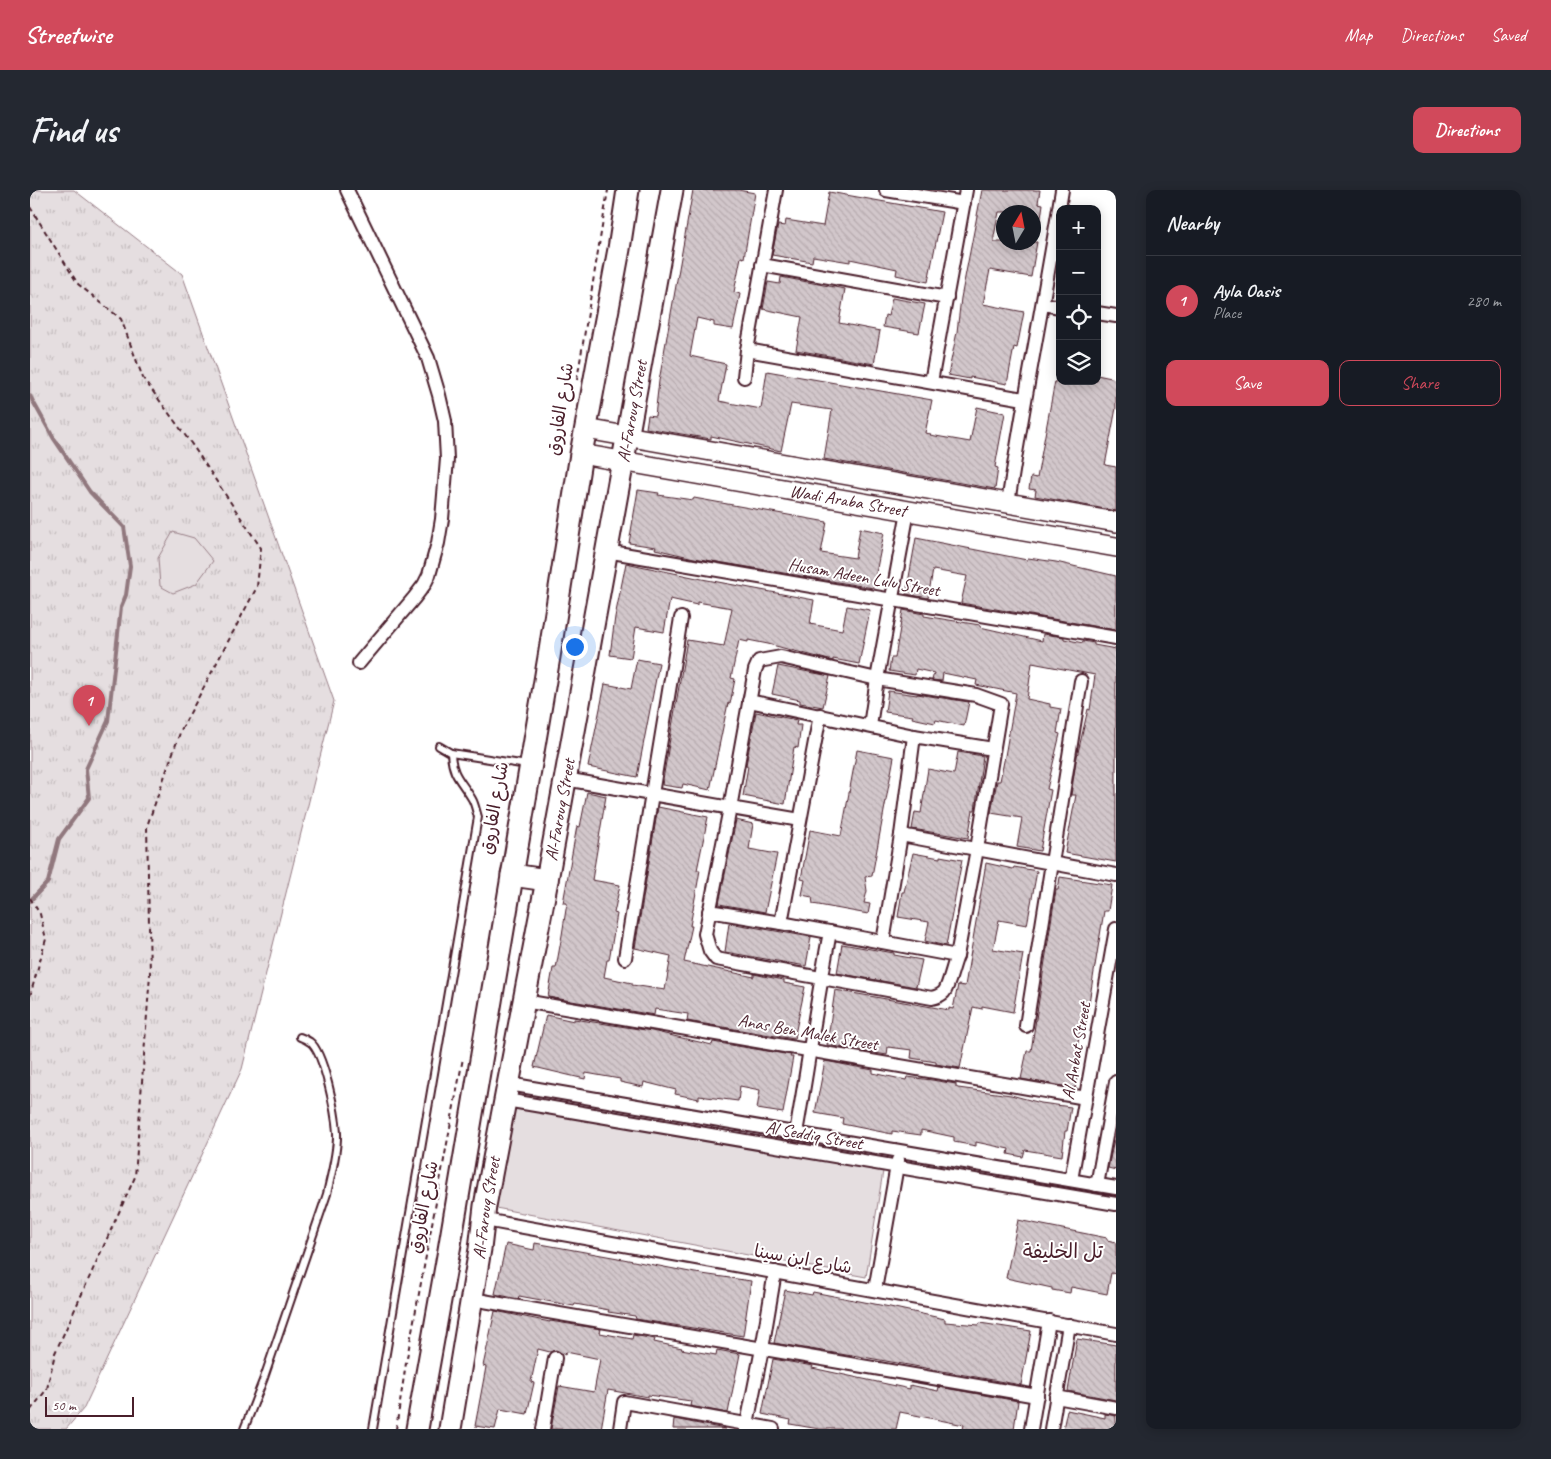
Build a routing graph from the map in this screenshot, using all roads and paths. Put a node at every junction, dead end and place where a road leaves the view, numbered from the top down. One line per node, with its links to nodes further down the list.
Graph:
1 (348, 190): 34 (street)
2 (608, 190): 20 (path, شارع الفاروق)
3 (628, 190): 22 (main road, Al-Farouq Street)
4 (672, 190): 23 (main road, Al-Farouq Street)
5 (776, 190): 11 (street)
6 (886, 190): 9 (street)
7 (966, 190): 9 (street)
8 (1062, 190): 13 (street)
9 (964, 203): 12 (street)
10 (30, 207): 95 (path)
11 (762, 265): 12 (street); 17 (street)
12 (947, 298): 19 (street)
13 (1044, 304): 14 (street); 21 (street)
14 (1056, 306)
15 (1101, 314): 16 (street)
16 (1116, 316)
17 (747, 350): 18 (street); 19 (street)
18 (744, 377)
19 (931, 382): 21 (street)
20 (576, 384)
21 (1024, 399): 26 (street)
22 (586, 430): 23 (main road, Wadi Araba Street); 24 (main road, Al-Farouq Street)
23 (627, 437): 25 (main road, Al-Farouq Street); 26 (main road, Wadi Araba Street)
24 (581, 454): 25 (main road, Wadi Araba Street); 44 (main road, Al-Farouq Street)
25 (622, 461): 27 (main road, Wadi Araba Street); 30 (main road, Al-Farouq Street)
26 (1008, 503): 28 (main road, Wadi Araba Street)
27 (908, 511): 29 (main road, Wadi Araba Street); 31 (street)
28 (1116, 522)
29 (1116, 547)
30 (606, 551): 31 (street, Husam Adeen Lulu Street); 45 (main road, Al-Farouq Street)
31 (892, 600): 33 (street, Husam Adeen Lulu Street); 35 (street)
32 (681, 618): 46 (street)
33 (1116, 638)
34 (359, 663)
35 (877, 679): 37 (street); 39 (street); 42 (street)
36 (1081, 681): 51 (street)
37 (749, 701): 38 (street); 47 (street)
38 (820, 715): 39 (street); 48 (street)
39 (870, 726): 40 (street)
40 (914, 736): 42 (street); 49 (street)
41 (439, 746): 43 (lane)
42 (993, 749): 50 (street)
43 (451, 753): 44 (lane); 98 (lane)
44 (530, 766): 52 (main road, Al-Farouq Street)
45 (565, 779): 46 (street); 54 (main road, Al-Farouq Street)
46 (652, 794): 47 (street); 62 (street)
47 (730, 808): 48 (street); 56 (street)
48 (800, 820): 57 (street)
49 (901, 835): 50 (street); 60 (street)
50 (977, 850): 51 (street); 61 (street)
51 (1052, 863): 53 (street); 66 (street)
52 (512, 875): 54 (main road); 90 (main road, Al-Farouq Street)
53 (1116, 875)
54 (547, 880): 65 (main road, Al-Farouq Street)
55 (30, 898): 64 (path)
56 (709, 911): 57 (street); 63 (street)
57 (781, 922): 59 (street)
58 (1116, 929): 72 (street, Al Anbat Street)
59 (830, 932): 60 (street); 63 (street)
60 (883, 942): 61 (street)
61 (957, 956): 63 (street)
62 (625, 958)
63 (821, 979): 68 (street)
64 (30, 996)
65 (524, 1001): 68 (street, Anas Ben Malek Street); 71 (main road, Al-Farouq Street)
66 (1026, 1026)
67 (300, 1037): 97 (lane)
68 (811, 1050): 72 (street, Anas Ben Malek Street); 74 (street)
69 (465, 1051): 99 (path, شارع الفاروق)
70 (1116, 1082): 73 (street)
71 (507, 1092): 74 (street, Al Seddiq Street); 76 (street, Al Seddiq Street); 81 (main road, Al-Farouq Street)
72 (1086, 1098): 77 (street, Al Anbat Street)
73 (1114, 1103): 78 (street)
74 (796, 1133): 75 (street, Al Seddiq Street)
75 (900, 1151): 76 (street); 77 (street, Al Seddiq Street)
76 (898, 1167): 80 (street, Al Seddiq Street); 83 (street)
77 (1071, 1180): 78 (street, Al Seddiq Street)
78 (1098, 1184): 79 (street, Al Seddiq Street)
79 (1116, 1188)
80 (1116, 1204)
81 (485, 1220): 82 (street, شارع ابن سينا); 84 (main road, Al-Farouq Street)
82 (775, 1272): 83 (street, شارع ابن سينا); 88 (street)
83 (875, 1290): 85 (street, شارع ابن سينا)
84 (472, 1299): 88 (street); 91 (main road, Al-Farouq Street)
85 (1049, 1322): 86 (street, شارع ابن سينا); 92 (street)
86 (1069, 1325): 87 (street, شارع ابن سينا); 93 (street)
87 (1116, 1334)
88 (762, 1349): 92 (street); 96 (street)
89 (555, 1358): 102 (street)
90 (425, 1386): 91 (main road); 100 (main road, Al-Farouq Street)
91 (456, 1392): 101 (main road, Al-Farouq Street)
92 (1037, 1396): 105 (street)
93 (1056, 1397): 94 (street); 106 (street)
94 (1116, 1408)
95 (30, 1411)
96 (746, 1427): 103 (street); 104 (street)
97 (244, 1429)
98 (373, 1429)
99 (396, 1429)
100 (417, 1429)
101 (450, 1429)
102 (543, 1429)
103 (620, 1429)
104 (773, 1429)
105 (1031, 1429)
106 (1051, 1429)

